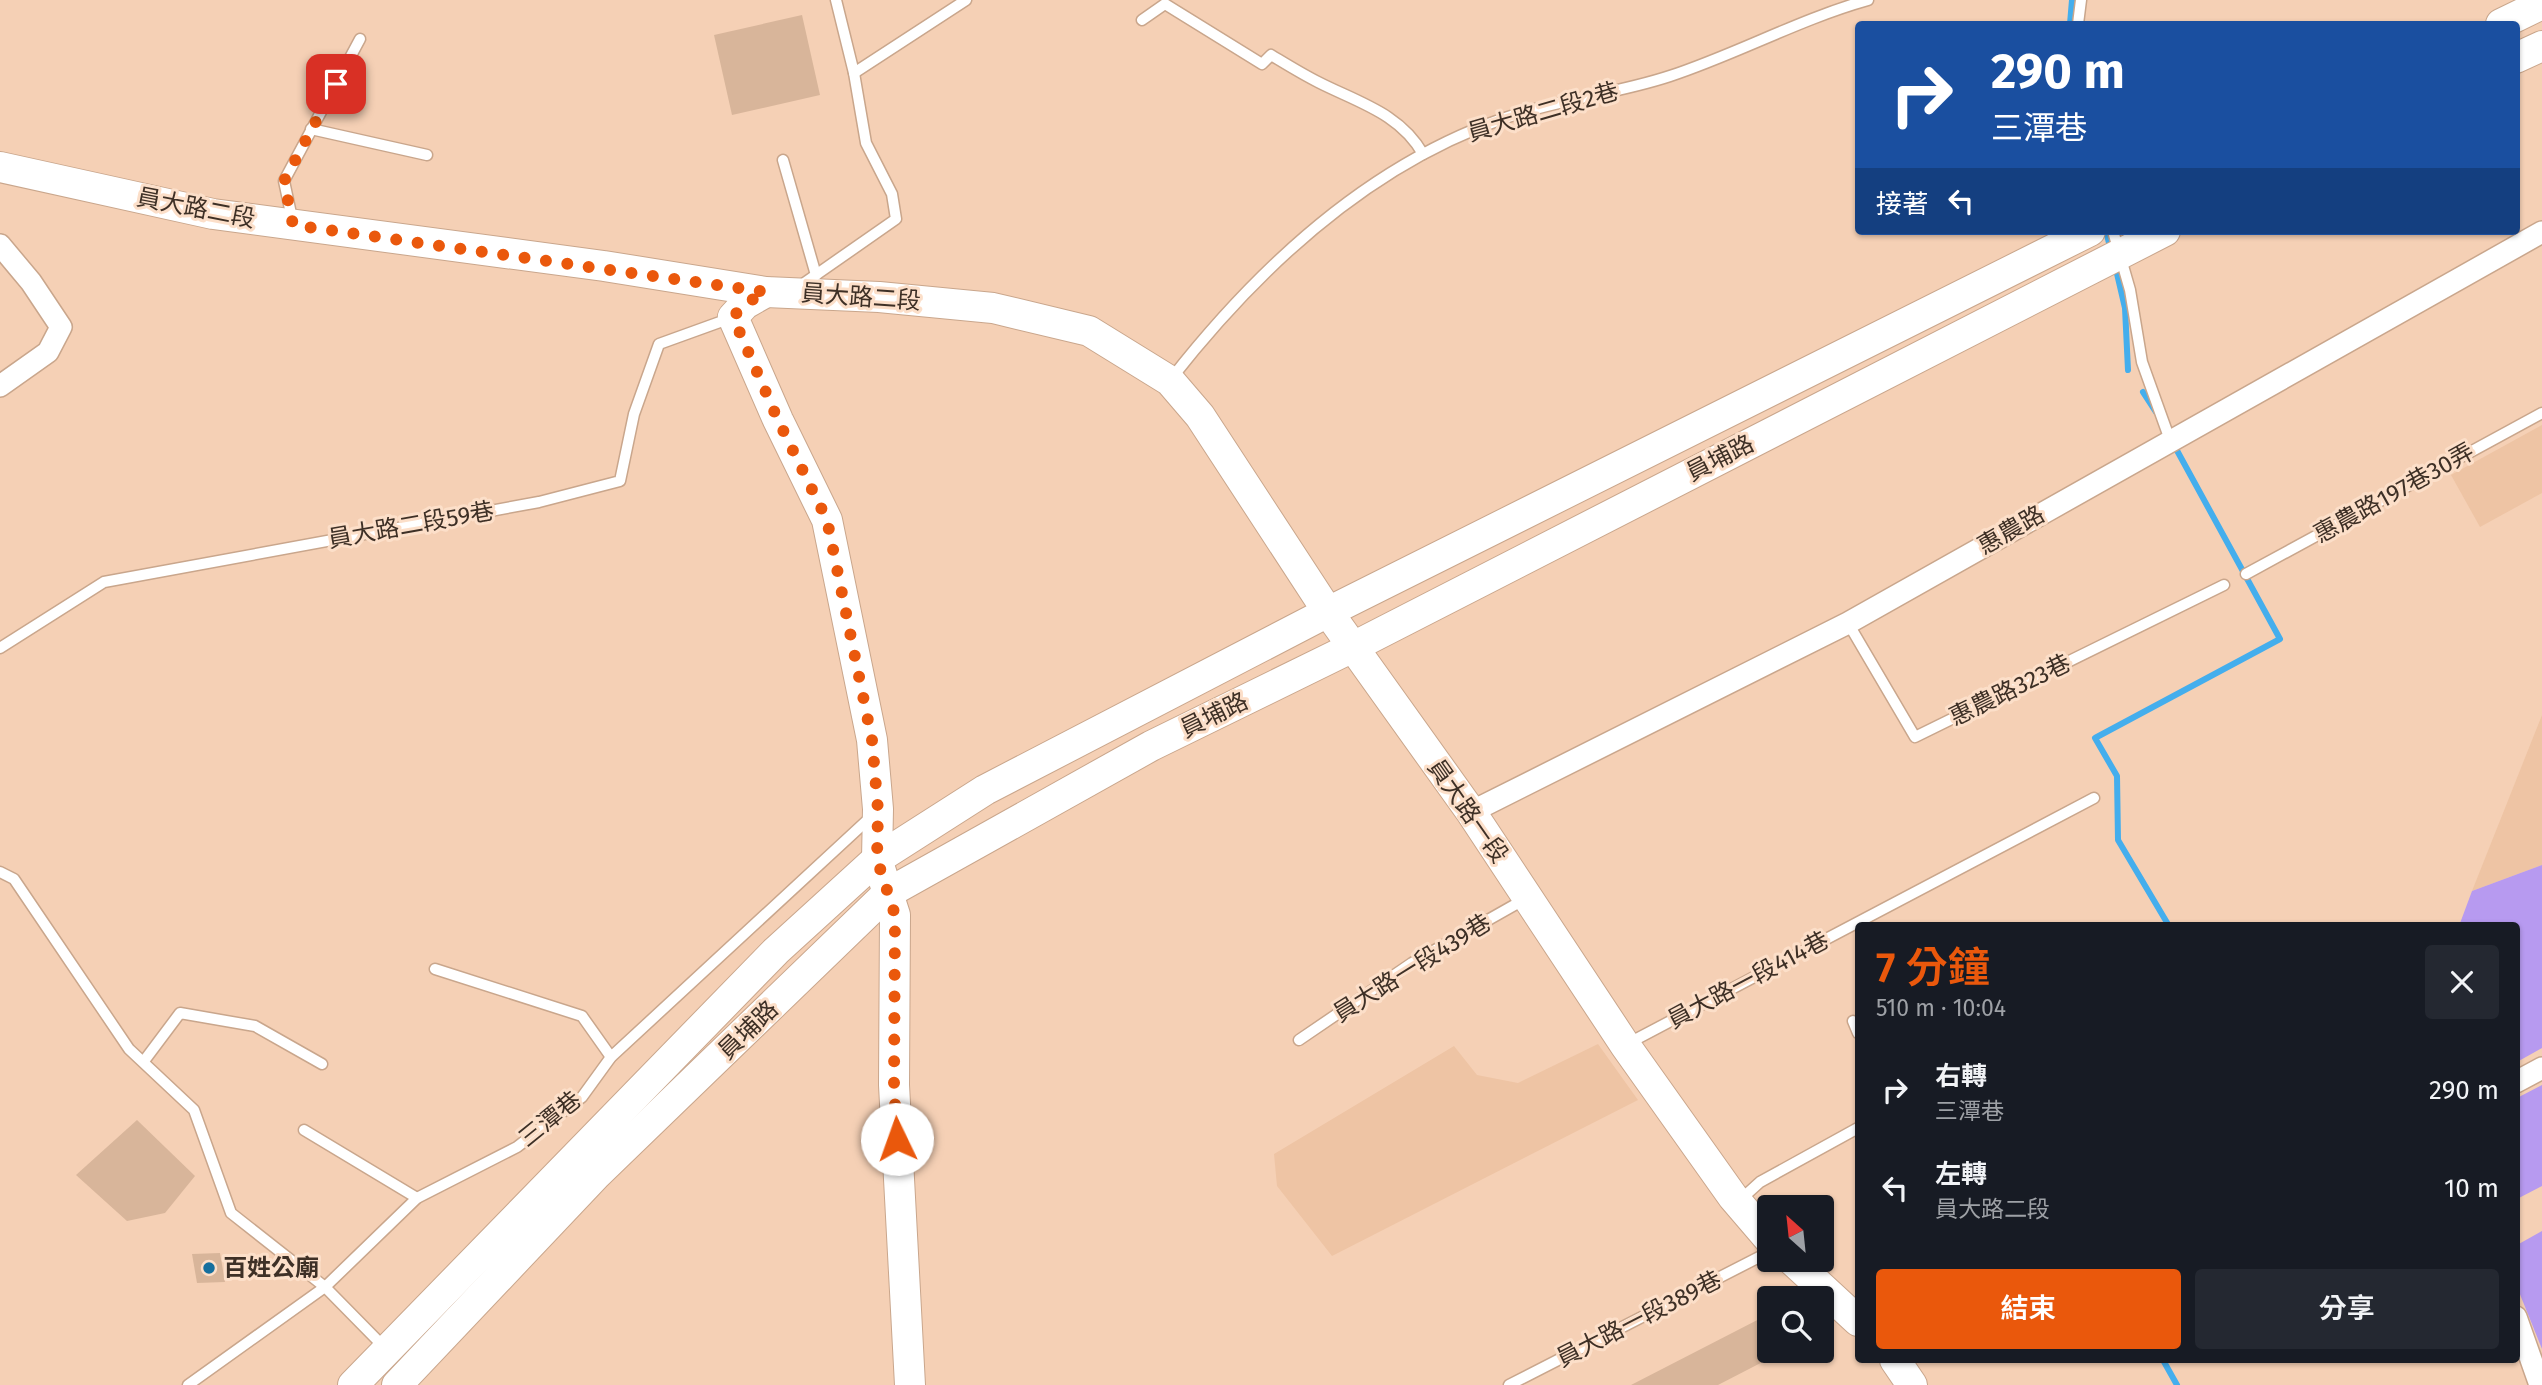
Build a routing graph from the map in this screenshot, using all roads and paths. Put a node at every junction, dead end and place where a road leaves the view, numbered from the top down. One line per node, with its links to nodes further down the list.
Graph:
1 (836, 0): 13 (lane)
2 (966, 0): 13 (lane)
3 (1868, 0): 5 (lane, 員大路二段2巷)
4 (2081, 0): 8 (lane)
5 (1836, 4): 15 (lane, 員大路二段2巷)
6 (2542, 4): 9 (street)
7 (1142, 20): 15 (lane)
8 (2078, 21)
9 (2507, 21)
10 (360, 39): 14 (lane)
11 (2542, 46): 12 (street)
12 (2520, 56)
13 (854, 73): 25 (lane)
14 (312, 129): 16 (lane); 19 (lane)
15 (1423, 153): 28 (lane, 員大路二段2巷)
16 (427, 155)
17 (783, 160): 25 (lane)
18 (0, 167): 19 (street, 員大路二段)
19 (293, 225): 26 (street, 員大路二段)
20 (2542, 232): 31 (street, 惠農路)
21 (2082, 235): 34 (street, 員埔路)
22 (2147, 235): 23 (street, 員埔路)
23 (2116, 242): 31 (lane); 36 (street, 員埔路)
24 (0, 245): 29 (street)
25 (816, 275): 26 (lane)
26 (779, 292): 27 (street); 28 (street, 員大路二段)
27 (733, 317): 37 (lane, 員大路二段59巷); 39 (street)
28 (1170, 381): 34 (street, 員大路一段)
29 (0, 386)
30 (2542, 413): 32 (lane, 惠農路197巷30弄)
31 (2171, 440): 35 (street, 惠農路)
32 (2246, 574)
33 (2224, 585): 35 (lane, 惠農路323巷)
34 (1328, 612): 36 (street, 員大路一段); 41 (street, 員埔路)
35 (1848, 623): 40 (street, 惠農路)
36 (1353, 647): 40 (street, 員大路一段); 43 (street, 員埔路)
37 (0, 648)
38 (2094, 799): 45 (lane, 員大路一段414巷)
39 (878, 810): 41 (street); 52 (lane, 三潭巷)
40 (1471, 812): 44 (street, 員大路一段)
41 (877, 859): 43 (street); 68 (street, 員埔路)
42 (0, 872): 53 (lane)
43 (888, 893): 68 (street, 員埔路); 71 (street)
44 (1527, 897): 50 (lane, 員大路一段439巷); 51 (street, 員大路一段)
45 (1860, 922)
46 (1855, 924): 51 (lane, 員大路一段414巷)
47 (435, 969): 52 (lane)
48 (1853, 1021): 49 (lane)
49 (1855, 1026)
50 (1299, 1040)
51 (1625, 1045): 60 (street, 員大路一段)
52 (611, 1057): 59 (lane, 三潭巷)
53 (144, 1061): 54 (lane); 64 (lane)
54 (322, 1064)
55 (2542, 1068): 56 (street)
56 (2520, 1080)
57 (303, 1130): 59 (lane)
58 (1855, 1130): 60 (lane)
59 (417, 1198): 64 (lane, 三潭巷)
60 (1737, 1202): 61 (street, 員大路一段)
61 (1757, 1224)
62 (1757, 1258): 72 (lane, 員大路一段389巷)
63 (1804, 1272): 65 (street)
64 (326, 1287): 68 (lane); 69 (lane, 三潭巷)
65 (1855, 1318)
66 (2520, 1328): 74 (street)
67 (1897, 1363): 73 (street)
68 (398, 1366): 70 (street, 員埔路)
69 (188, 1385)
70 (353, 1385)
71 (910, 1385)
72 (1509, 1385)
73 (1912, 1385)
74 (2540, 1385)

